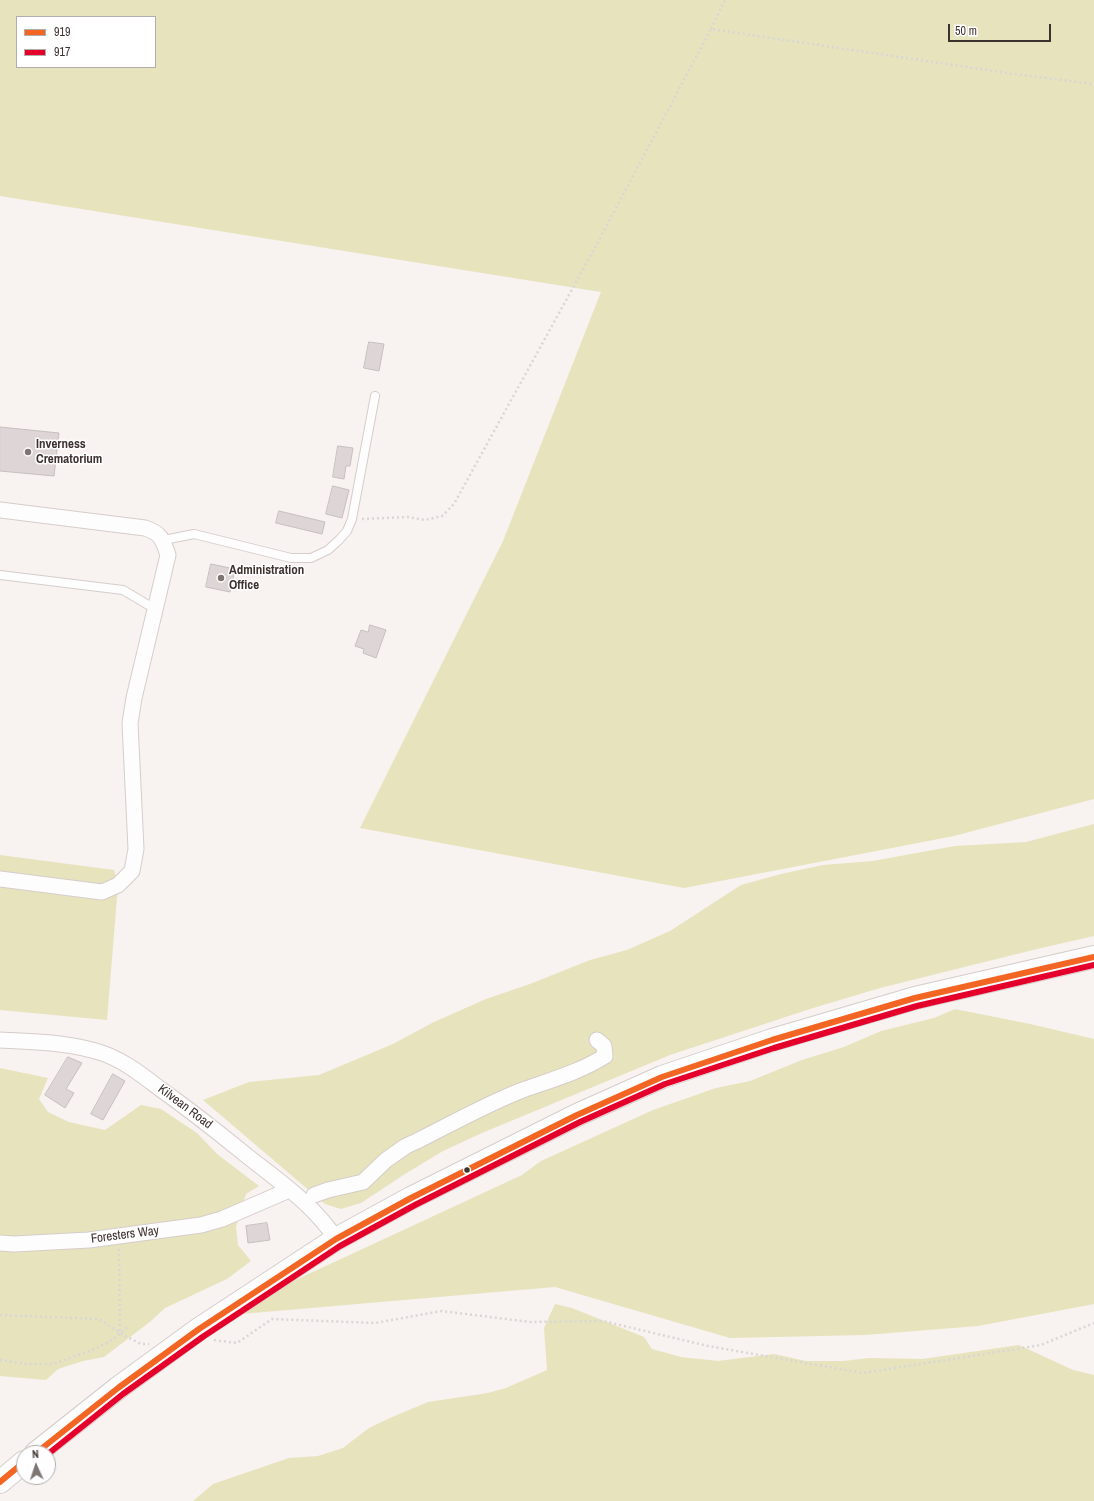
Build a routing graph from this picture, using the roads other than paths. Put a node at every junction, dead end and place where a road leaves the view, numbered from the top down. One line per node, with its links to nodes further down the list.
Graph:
1 (375, 396): 3 (lane)
2 (0, 510): 3 (street)
3 (164, 540): 5 (street)
4 (0, 575): 5 (lane)
5 (155, 609): 6 (street)
6 (0, 879)
7 (1094, 957): 12 (highway)
8 (0, 1040): 10 (street, Kilvean Road)
9 (597, 1040): 11 (street)
10 (289, 1190): 12 (street, Kilvean Road); 13 (street, Foresters Way)
11 (314, 1195)
12 (336, 1240): 14 (highway)
13 (0, 1243)
14 (46, 1445)
15 (16, 1469): 16 (highway)
16 (0, 1482)

